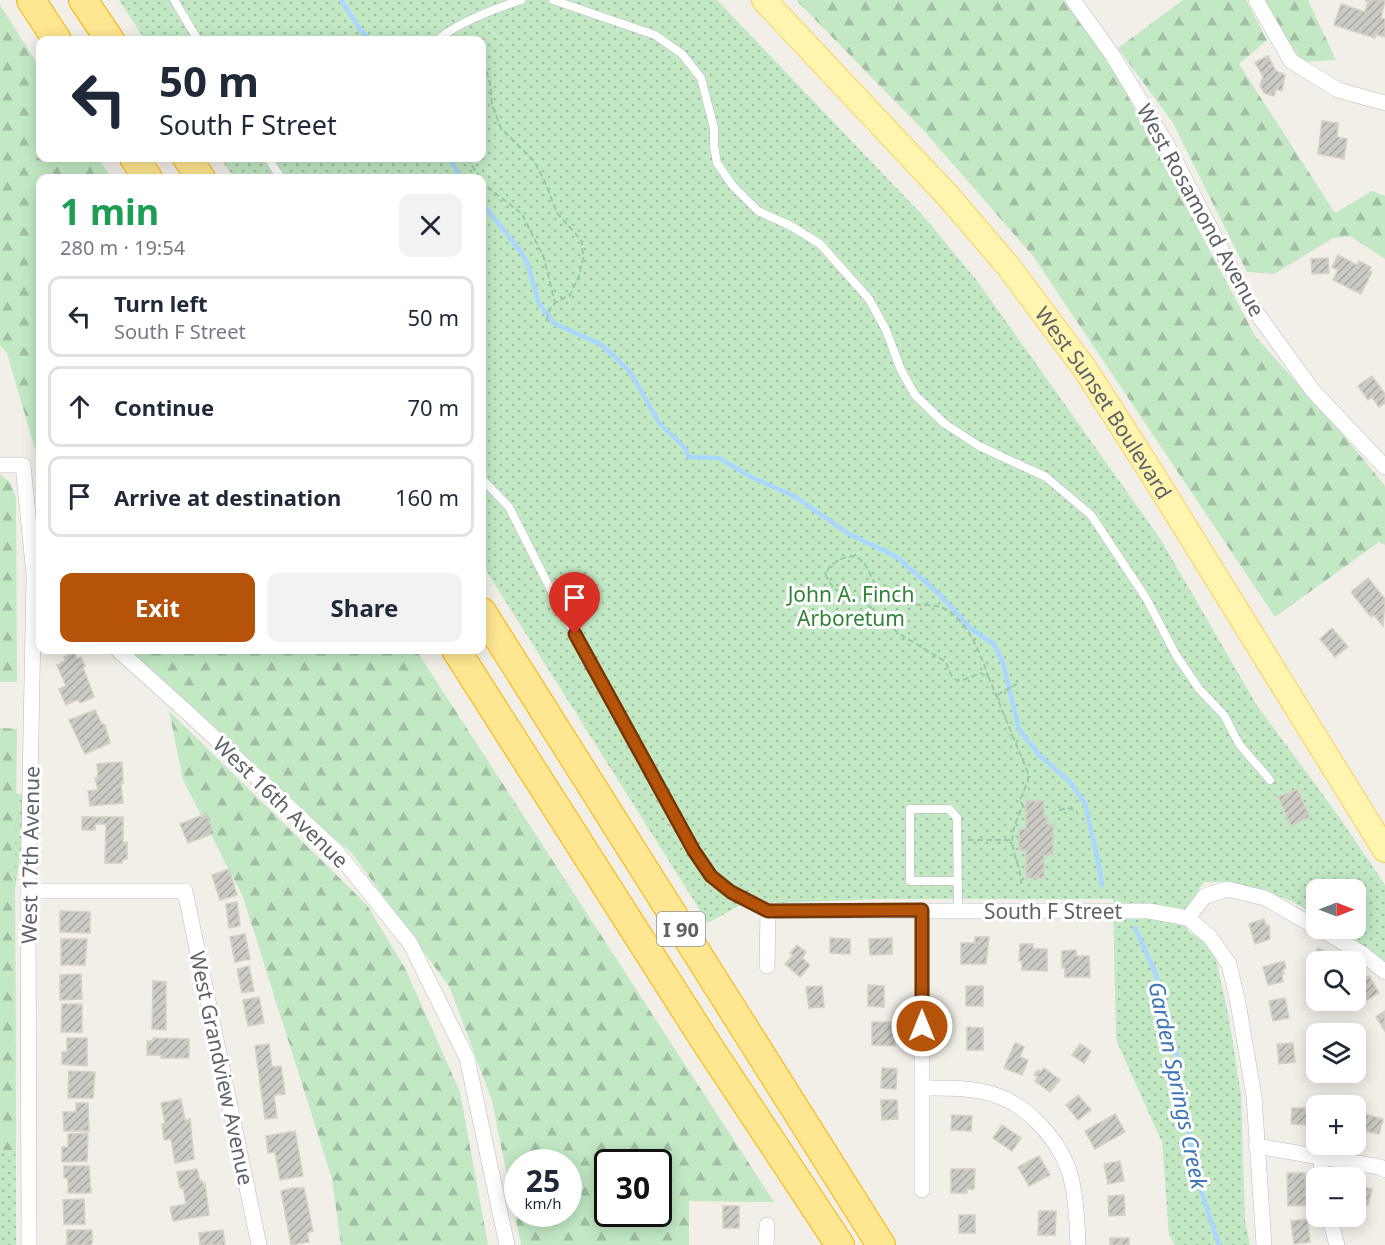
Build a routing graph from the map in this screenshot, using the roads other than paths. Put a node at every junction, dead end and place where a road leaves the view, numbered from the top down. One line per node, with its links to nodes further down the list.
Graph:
1 (31, 0): 9 (highway)
2 (83, 0): 10 (highway)
3 (174, 0): 11 (lane)
4 (522, 0): 12 (lane)
5 (553, 0): 22 (lane)
6 (764, 0): 23 (main road, West Sunset Boulevard)
7 (1073, 0): 15 (street, West Rosamond Avenue)
8 (1256, 0): 13 (street)
9 (54, 36)
10 (107, 36)
11 (196, 36)
12 (443, 36)
13 (1385, 103)
14 (0, 465): 17 (street, West 17th Avenue)
15 (1385, 466)
16 (486, 483): 27 (lane)
17 (36, 570)
18 (36, 613): 25 (street, West 17th Avenue)
19 (486, 618): 47 (highway, I 90)
20 (122, 654): 44 (street, West 16th Avenue)
21 (459, 654): 46 (highway, I 90)
22 (1270, 780)
23 (1385, 850)
24 (958, 881): 24 (lane); 28 (lane)
25 (28, 891): 42 (street, West 17th Avenue); 43 (street, West Grandview Avenue)
26 (922, 910): 27 (street, South F Street); 28 (street, South F Street); 34 (street)
27 (768, 911): 32 (street)
28 (958, 911): 29 (street, South F Street)
29 (1188, 918): 30 (street); 35 (street)
30 (1306, 921)
31 (1337, 939): 33 (street)
32 (768, 966)
33 (1385, 972)
34 (922, 1088): 39 (street); 48 (street)
35 (1256, 1146): 36 (street); 49 (street)
36 (1321, 1156): 37 (street); 38 (street)
37 (1321, 1167)
38 (1385, 1170)
39 (922, 1190)
40 (767, 1225): 45 (street)
41 (1332, 1227): 50 (street)
42 (29, 1245)
43 (259, 1245)
44 (507, 1245)
45 (766, 1245)
46 (840, 1245)
47 (881, 1245)
48 (1078, 1245)
49 (1264, 1245)
50 (1337, 1245)

